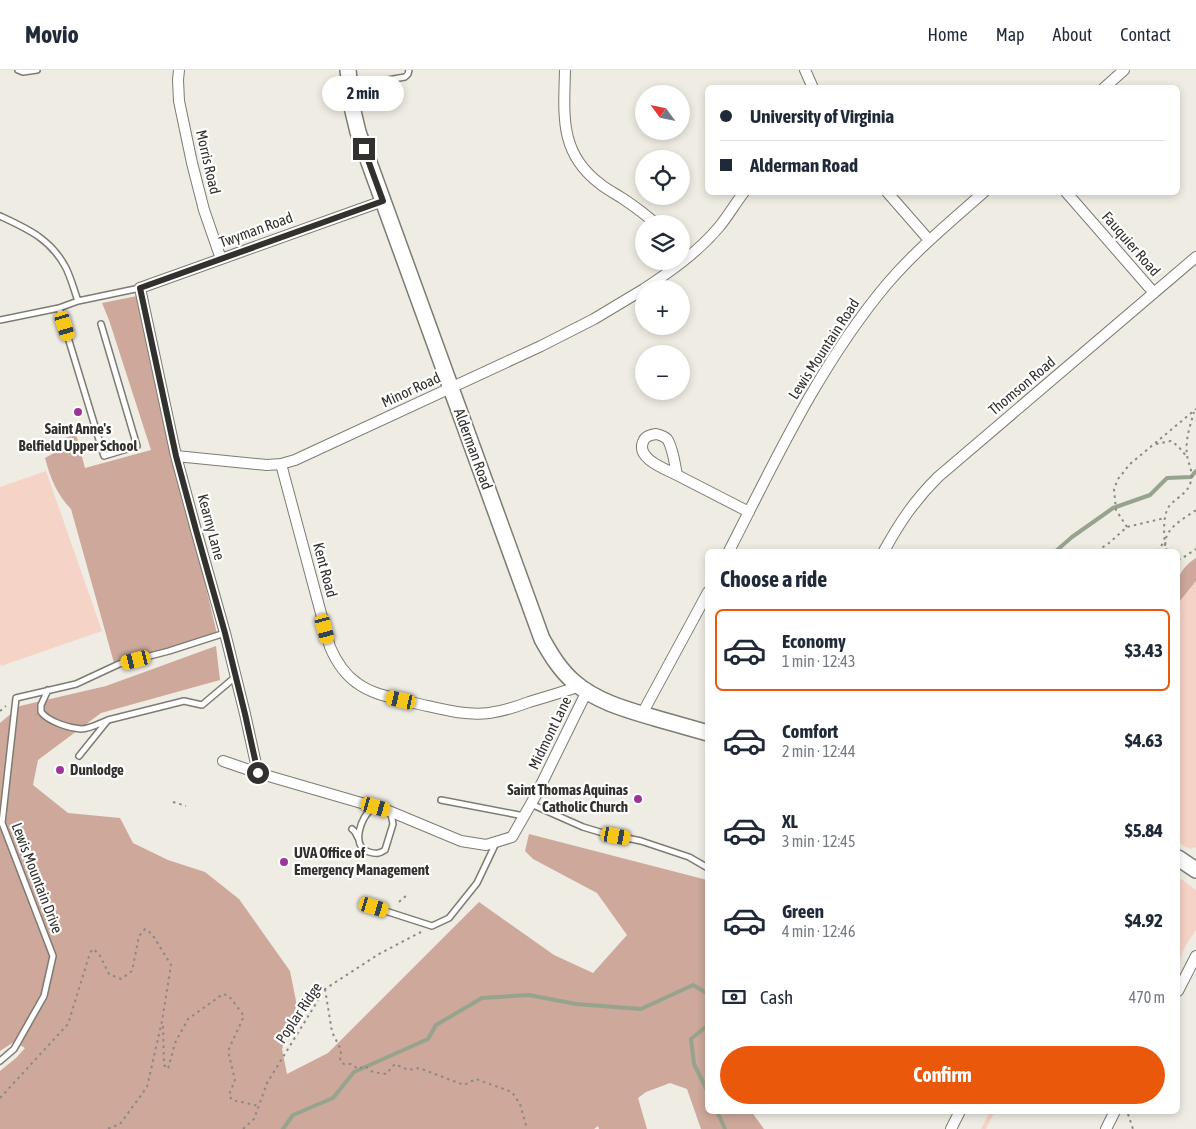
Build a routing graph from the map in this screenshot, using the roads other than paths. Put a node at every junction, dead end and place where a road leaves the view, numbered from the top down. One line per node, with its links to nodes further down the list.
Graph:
1 (18, 70): 2 (lane)
2 (37, 70)
3 (179, 70): 22 (street, Morris Road)
4 (348, 70): 11 (main road, Alderman Road)
5 (409, 70): 11 (lane)
6 (565, 70): 17 (street)
7 (805, 70): 9 (street)
8 (1124, 70): 10 (street)
9 (812, 85)
10 (1107, 85)
11 (349, 86): 16 (main road, Alderman Road)
12 (742, 195): 20 (street, Minor Road)
13 (890, 195): 19 (street)
14 (981, 195): 19 (street, Lewis Mountain Road)
15 (1069, 195): 26 (street, Fauquier Road)
16 (383, 201): 22 (street, Twyman Road); 32 (main road, Alderman Road)
17 (646, 215)
18 (0, 216): 28 (lane)
19 (929, 240): 36 (street, Lewis Mountain Road)
20 (690, 256)
21 (1196, 257): 26 (street, Thomson Road)
22 (221, 259): 25 (street, Twyman Road)
23 (671, 270): 24 (street, Minor Road)
24 (657, 280)
25 (140, 288): 28 (lane); 33 (street, Kearny Lane)
26 (1154, 293): 38 (street, Thomson Road)
27 (635, 294): 32 (street, Minor Road)
28 (78, 301): 29 (lane)
29 (59, 308): 30 (lane); 31 (lane)
30 (0, 320)
31 (100, 324)
32 (451, 387): 34 (street, Minor Road); 42 (main road, Alderman Road)
33 (176, 456): 34 (street, Minor Road); 40 (street, Kearny Lane)
34 (281, 464): 42 (street, Kent Road)
35 (677, 476): 36 (street)
36 (749, 512): 37 (street, Lewis Mountain Road)
37 (730, 549)
38 (885, 549)
39 (705, 598): 44 (street)
40 (225, 633): 41 (street, Kearny Lane); 43 (lane, Lewis Mountain Drive)
41 (235, 676): 45 (lane); 49 (street, Kearny Lane)
42 (584, 689): 44 (main road, Alderman Road); 52 (street, Midmont Lane)
43 (48, 690): 45 (lane); 67 (lane, Lewis Mountain Drive)
44 (642, 714): 46 (main road, Alderman Road)
45 (108, 720): 47 (lane)
46 (705, 732)
47 (79, 756)
48 (223, 762): 49 (street, Midmont Lane)
49 (258, 773): 51 (street, Midmont Lane)
50 (441, 800): 56 (lane)
51 (361, 803): 53 (street, Midmont Lane); 55 (lane)
52 (531, 804): 56 (street, Midmont Lane); 62 (lane)
53 (376, 807): 54 (street, Midmont Lane); 55 (lane)
54 (394, 815): 58 (lane); 58 (lane); 60 (street, Midmont Lane)
55 (366, 816): 57 (lane)
56 (524, 816): 60 (street, Midmont Lane)
57 (362, 824): 59 (lane); 59 (lane)
58 (393, 824): 59 (lane)
59 (358, 837)
60 (496, 842): 64 (lane)
61 (1180, 859): 63 (main road)
62 (705, 866)
63 (1195, 866)
64 (374, 907)
65 (1196, 956): 66 (street)
66 (1180, 987)
67 (0, 1061)
68 (958, 1114): 70 (street)
69 (1114, 1114): 71 (street)
70 (951, 1129)
71 (1106, 1129)

